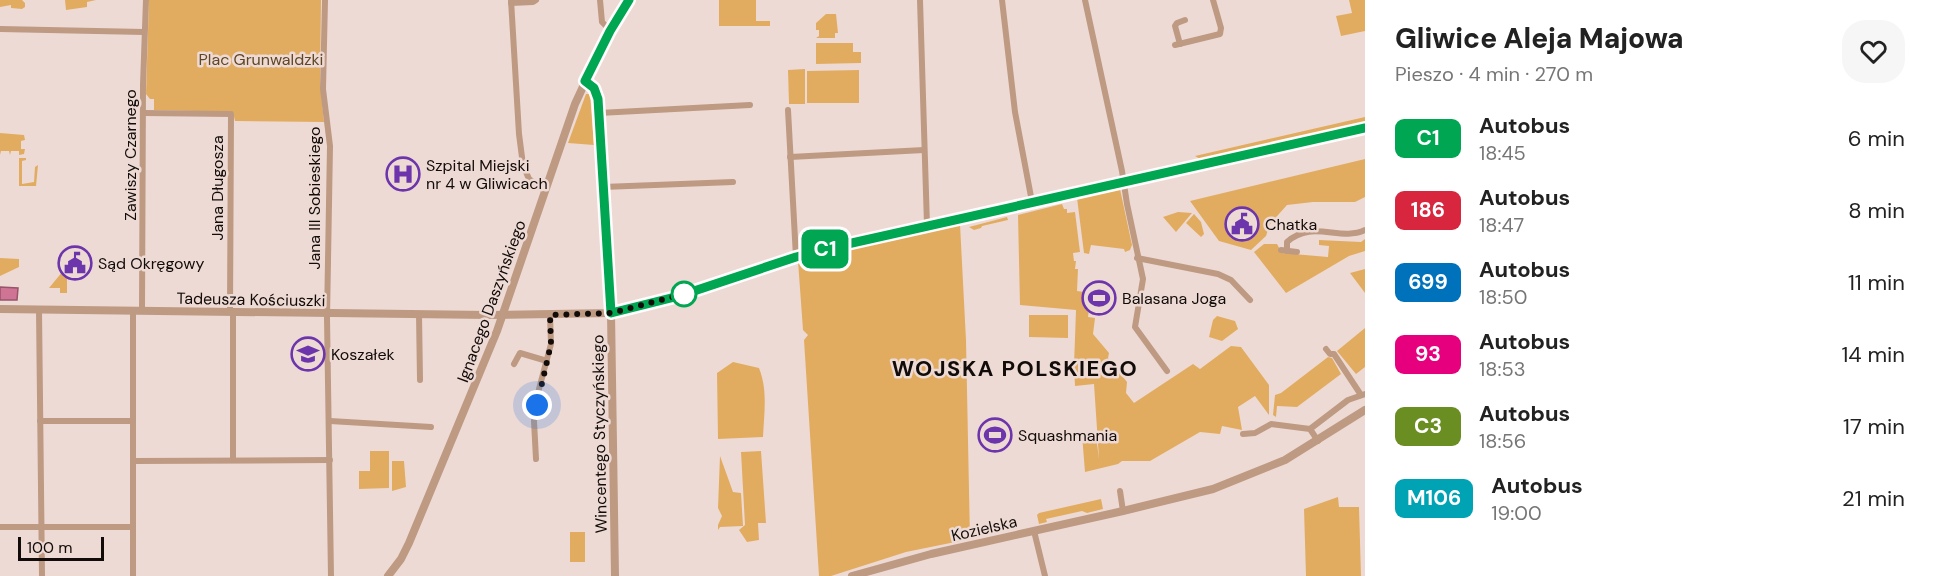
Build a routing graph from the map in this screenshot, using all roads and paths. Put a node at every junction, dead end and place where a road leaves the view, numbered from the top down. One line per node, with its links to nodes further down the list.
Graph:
1 (146, 0): 14 (street, Zawiszy Czarnego)
2 (325, 0): 39 (street, Jana III Sobieskiego)
3 (536, 0): 10 (street)
4 (600, 0): 13 (street)
5 (629, 0): 13 (street, Ignacego Daszyńskiego)
6 (920, 0): 21 (street)
7 (1002, 0): 27 (street)
8 (1085, 0): 23 (street)
9 (1213, 0): 11 (street)
10 (511, 1): 26 (street)
11 (1185, 20)
12 (0, 29): 14 (street)
13 (610, 31): 15 (street, Ignacego Daszyńskiego)
14 (144, 32): 18 (street, Zawiszy Czarnego)
15 (585, 81): 19 (street, Wincentego Styczyńskiego); 26 (street, Ignacego Daszyńskiego)
16 (750, 105): 19 (street)
17 (788, 110): 22 (street)
18 (144, 113): 37 (street, Zawiszy Czarnego); 38 (street, Jana Długosza)
19 (599, 113): 25 (street, Wincentego Styczyńskiego)
20 (1365, 129): 23 (street, Tadeusza Kościuszki)
21 (924, 150): 22 (street); 28 (street)
22 (790, 157): 31 (street)
23 (1123, 181): 27 (street, Tadeusza Kościuszki); 32 (street)
24 (733, 182): 25 (street)
25 (603, 187): 40 (street, Wincentego Styczyńskiego)
26 (545, 191): 42 (street, Ignacego Daszyńskiego)
27 (1032, 202): 28 (street, Tadeusza Kościuszki)
28 (927, 225): 31 (street, Tadeusza Kościuszki)
29 (1365, 230): 30 (street)
30 (1297, 252)
31 (796, 257): 40 (street, Tadeusza Kościuszki)
32 (1137, 258): 33 (street); 47 (street)
33 (1250, 300)
34 (0, 309): 35 (street, Tadeusza Kościuszki)
35 (39, 310): 36 (street, Tadeusza Kościuszki); 51 (street)
36 (133, 311): 37 (street, Tadeusza Kościuszki); 52 (street)
37 (142, 311): 38 (street, Tadeusza Kościuszki)
38 (232, 312): 39 (street, Tadeusza Kościuszki); 59 (street)
39 (327, 313): 41 (street, Tadeusza Kościuszki); 53 (street, Jana III Sobieskiego)
40 (611, 313): 43 (street, Tadeusza Kościuszki); 72 (street, Wincentego Styczyńskiego)
41 (419, 314): 42 (street, Tadeusza Kościuszki); 48 (street)
42 (503, 315): 43 (street, Tadeusza Kościuszki); 71 (street, Ignacego Daszyńskiego)
43 (550, 315): 45 (street)
44 (1326, 349): 49 (street)
45 (547, 361): 46 (street); 58 (street)
46 (514, 364)
47 (1167, 371)
48 (420, 380)
49 (1363, 394): 55 (street)
50 (1365, 410): 57 (street, Kozielska)
51 (40, 421): 52 (street); 65 (street)
52 (132, 421): 61 (street)
53 (330, 422): 54 (street); 60 (street, Jana III Sobieskiego)
54 (431, 427)
55 (1310, 429): 56 (street); 57 (street)
56 (1243, 434)
57 (1318, 441): 63 (street, Kozielska)
58 (536, 459)
59 (233, 460): 60 (street); 61 (street)
60 (330, 460): 70 (street, Jana III Sobieskiego)
61 (134, 461): 66 (street)
62 (1120, 491): 63 (street)
63 (1123, 511): 67 (street, Kozielska)
64 (0, 527): 65 (street)
65 (41, 528): 66 (street); 68 (street)
66 (133, 528): 69 (street)
67 (1034, 531): 73 (street, Kozielska); 74 (street)
68 (42, 576)
69 (133, 576)
70 (331, 576)
71 (388, 576)
72 (615, 576)
73 (852, 576)
74 (1045, 576)

